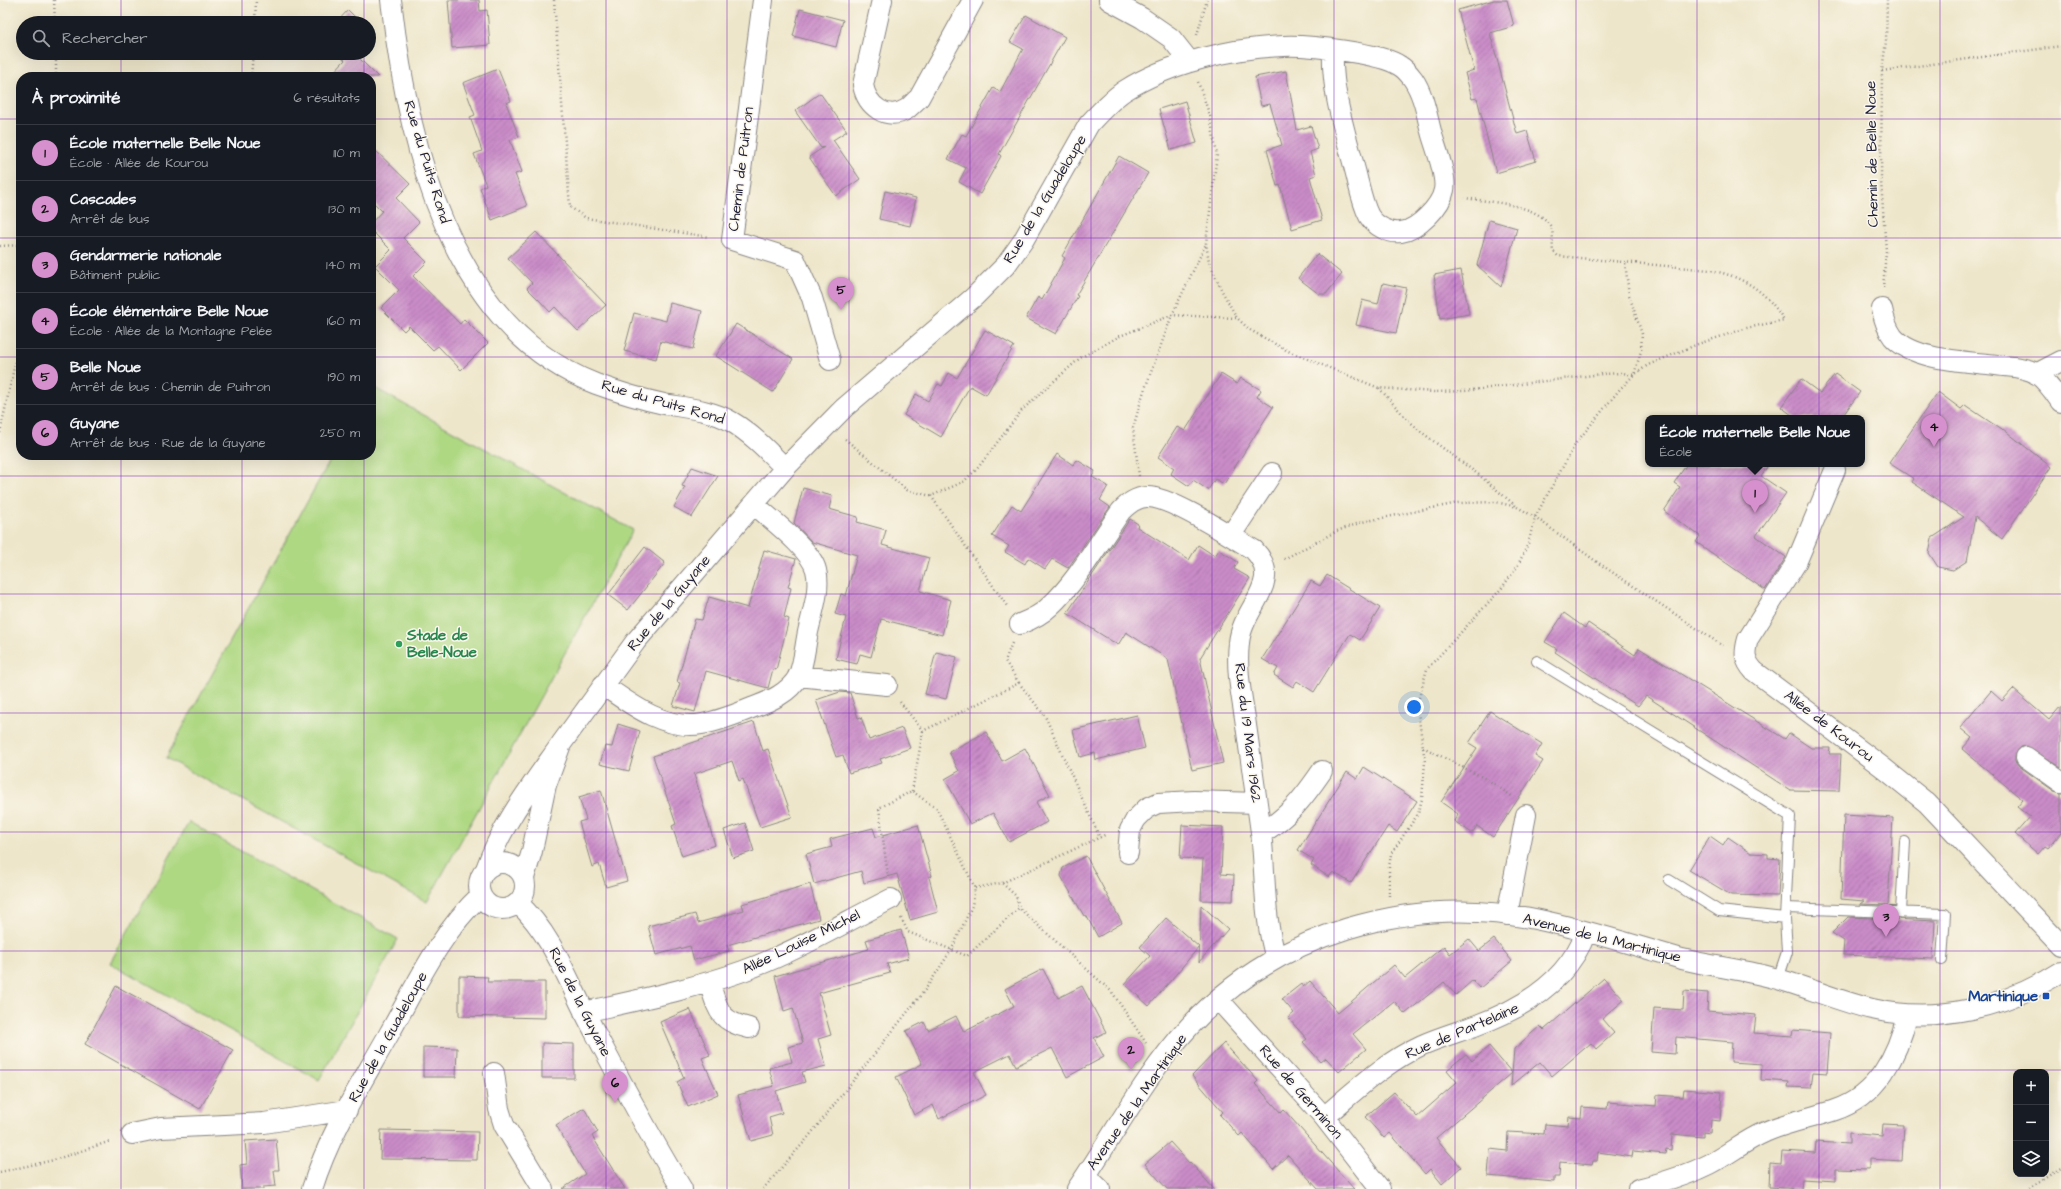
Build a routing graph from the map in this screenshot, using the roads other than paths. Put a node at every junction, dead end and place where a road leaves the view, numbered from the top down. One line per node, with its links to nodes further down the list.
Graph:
1 (391, 0): 13 (street, Rue du Puits Rond)
2 (763, 0): 9 (street, Chemin de Puitron)
3 (882, 0): 4 (street)
4 (972, 0)
5 (1109, 0): 7 (street)
6 (1333, 50): 6 (street, Rue de la Guadeloupe); 7 (street, Rue de la Guadeloupe)
7 (1190, 62): 13 (street, Rue de la Guadeloupe)
8 (1882, 309): 11 (street)
9 (830, 360)
10 (2061, 361): 11 (street)
11 (2036, 374): 12 (street)
12 (2061, 402)
13 (785, 468): 16 (street, Rue de la Guyane)
14 (1835, 470): 42 (street, Allée de Kourou)
15 (1272, 473): 17 (street)
16 (754, 504): 20 (street); 21 (street, Rue de la Guyane)
17 (1230, 535): 18 (street); 27 (street, Rue du 19 Mars 1962)
18 (1020, 624)
19 (1537, 661): 39 (lane)
20 (798, 676): 21 (street); 22 (street)
21 (602, 685): 23 (street, Rue de la Guyane)
22 (887, 685)
23 (561, 744): 32 (street, Rue de la Guyane); 33 (street, Rue de la Guyane)
24 (2026, 758): 26 (street)
25 (1322, 771): 29 (street)
26 (2061, 782)
27 (1257, 803): 29 (street, Rue du 19 Mars 1962); 31 (street)
28 (1526, 815): 40 (street)
29 (1261, 834): 43 (street, Rue du 19 Mars 1962)
30 (1905, 842): 38 (lane)
31 (1128, 853)
32 (486, 869): 33 (street); 35 (street)
33 (524, 878): 37 (street)
34 (1669, 880): 39 (lane)
35 (481, 894): 37 (street); 53 (street, Rue de la Guadeloupe)
36 (891, 899): 47 (street, Allée Louise Michel)
37 (518, 903): 49 (street, Rue de la Guyane)
38 (1901, 912): 39 (lane); 44 (lane)
39 (1786, 913): 46 (lane)
40 (1507, 915): 41 (street, Avenue de la Martinique); 43 (street, Avenue de la Martinique)
41 (1586, 932): 46 (street, Avenue de la Martinique); 54 (street, Rue de Partelaine)
42 (2061, 944)
43 (1276, 958): 48 (street, Avenue de la Martinique)
44 (1942, 960)
45 (2061, 972): 50 (street, Avenue de la Martinique)
46 (1778, 978): 50 (street, Avenue de la Martinique)
47 (709, 982): 49 (street, Allée Louise Michel); 51 (street)
48 (1218, 999): 54 (street, Rue de Germinon); 56 (street, Avenue de la Martinique)
49 (584, 1012): 59 (street, Rue de la Guyane)
50 (1907, 1015): 61 (street)
51 (749, 1028)
52 (494, 1073): 58 (street)
53 (346, 1110): 55 (street); 57 (street, Rue de la Guadeloupe)
54 (1324, 1117): 60 (street, Rue de Germinon)
55 (132, 1134)
56 (1088, 1185)
57 (312, 1189)
58 (543, 1189)
59 (682, 1189)
60 (1380, 1189)
61 (1638, 1189)

